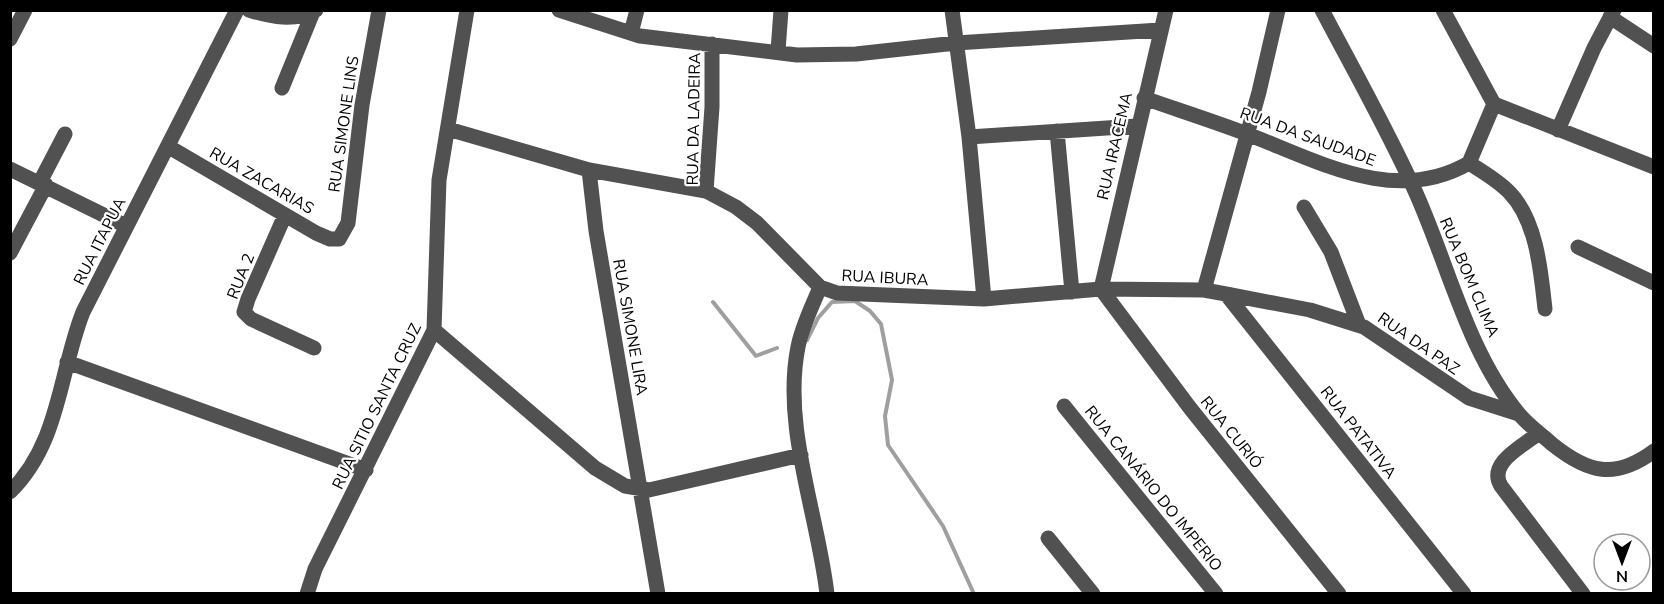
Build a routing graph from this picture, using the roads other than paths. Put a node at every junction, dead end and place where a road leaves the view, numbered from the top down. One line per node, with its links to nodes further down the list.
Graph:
1 (25, 10): 19 (street)
2 (237, 10): 34 (street, RUA ITAPUA)
3 (249, 10): 14 (street)
4 (379, 10): 45 (street, RUA SIMONE LINS)
5 (467, 10): 28 (street, RUA SITIO SANTA CRUZ)
6 (637, 10): 18 (street)
7 (781, 10): 23 (street)
8 (952, 10): 20 (street)
9 (1166, 10): 17 (street, RUA IRACEMA)
10 (1278, 10): 31 (street)
11 (1322, 10): 39 (street, RUA BOM CLIMA)
12 (1443, 10): 26 (street)
13 (561, 11): 16 (street)
14 (306, 13): 24 (street)
15 (1612, 14): 22 (street); 29 (street)
16 (600, 17): 18 (street)
17 (1161, 30): 20 (street); 25 (street, RUA IRACEMA)
18 (631, 33): 21 (street)
19 (10, 39)
20 (956, 43): 23 (street); 33 (street)
21 (712, 44): 23 (street); 41 (street, RUA DA LADEIRA)
22 (1653, 46)
23 (778, 51)
24 (282, 88)
25 (1144, 98): 27 (street, RUA IRACEMA); 31 (street, RUA DA SAUDADE)
26 (1494, 104): 29 (street); 35 (street)
27 (1137, 126): 30 (street); 50 (street, RUA IRACEMA)
28 (448, 129): 38 (street); 57 (street, RUA SITIO SANTA CRUZ)
29 (1558, 130): 36 (street)
30 (1057, 131): 33 (street); 52 (street)
31 (1246, 133): 39 (street, RUA DA SAUDADE); 51 (street)
32 (65, 134): 40 (street)
33 (969, 137): 54 (street)
34 (169, 147): 43 (street, RUA ZACARIAS); 44 (street, RUA ITAPUA)
35 (1468, 163): 39 (street, RUA DA SAUDADE); 55 (street)
36 (1653, 167)
37 (10, 169): 40 (street)
38 (589, 170): 41 (street); 66 (street, RUA SIMONE LIRA)
39 (1411, 181): 61 (street, RUA BOM CLIMA)
40 (43, 184): 44 (street); 47 (street)
41 (706, 191): 49 (street, RUA DA LADEIRA)
42 (1304, 207): 56 (street)
43 (285, 215): 45 (street, RUA ZACARIAS); 58 (street, RUA 2)
44 (126, 226): 59 (street, RUA ITAPUA)
45 (338, 239)
46 (1578, 247): 48 (street)
47 (10, 253)
48 (1653, 283)
49 (820, 287): 54 (street, RUA IBURA); 64 (street, RUA IBURA)
50 (1101, 290): 51 (street, RUA IBURA); 52 (street, RUA IBURA); 74 (street, RUA CURIÓ)
51 (1204, 290): 53 (street, RUA IBURA)
52 (1072, 292): 54 (street, RUA IBURA)
53 (1226, 294): 56 (street, RUA DA PAZ); 75 (street, RUA PATATIVA)
54 (984, 299)
55 (1545, 309)
56 (1359, 325): 61 (street, RUA DA PAZ)
57 (434, 330): 65 (street, RUA SITIO SANTA CRUZ); 66 (street)
58 (314, 348)
59 (67, 362): 65 (street); 67 (street, RUA ITAPUA)
60 (1064, 406): 73 (street, RUA CANÁRIO DO IMPERIO)
61 (1519, 414): 62 (street, RUA BOM CLIMA)
62 (1539, 433): 63 (street, RUA BOM CLIMA); 76 (street)
63 (1653, 452)
64 (801, 455): 66 (street); 71 (street, RUA IBURA)
65 (366, 470): 69 (street, RUA SITIO SANTA CRUZ)
66 (640, 490): 70 (street, RUA SIMONE LIRA)
67 (10, 492)
68 (1048, 538): 72 (street)
69 (307, 594)
70 (658, 594)
71 (827, 594)
72 (1093, 594)
73 (1216, 594)
74 (1339, 594)
75 (1464, 594)
76 (1583, 594)

